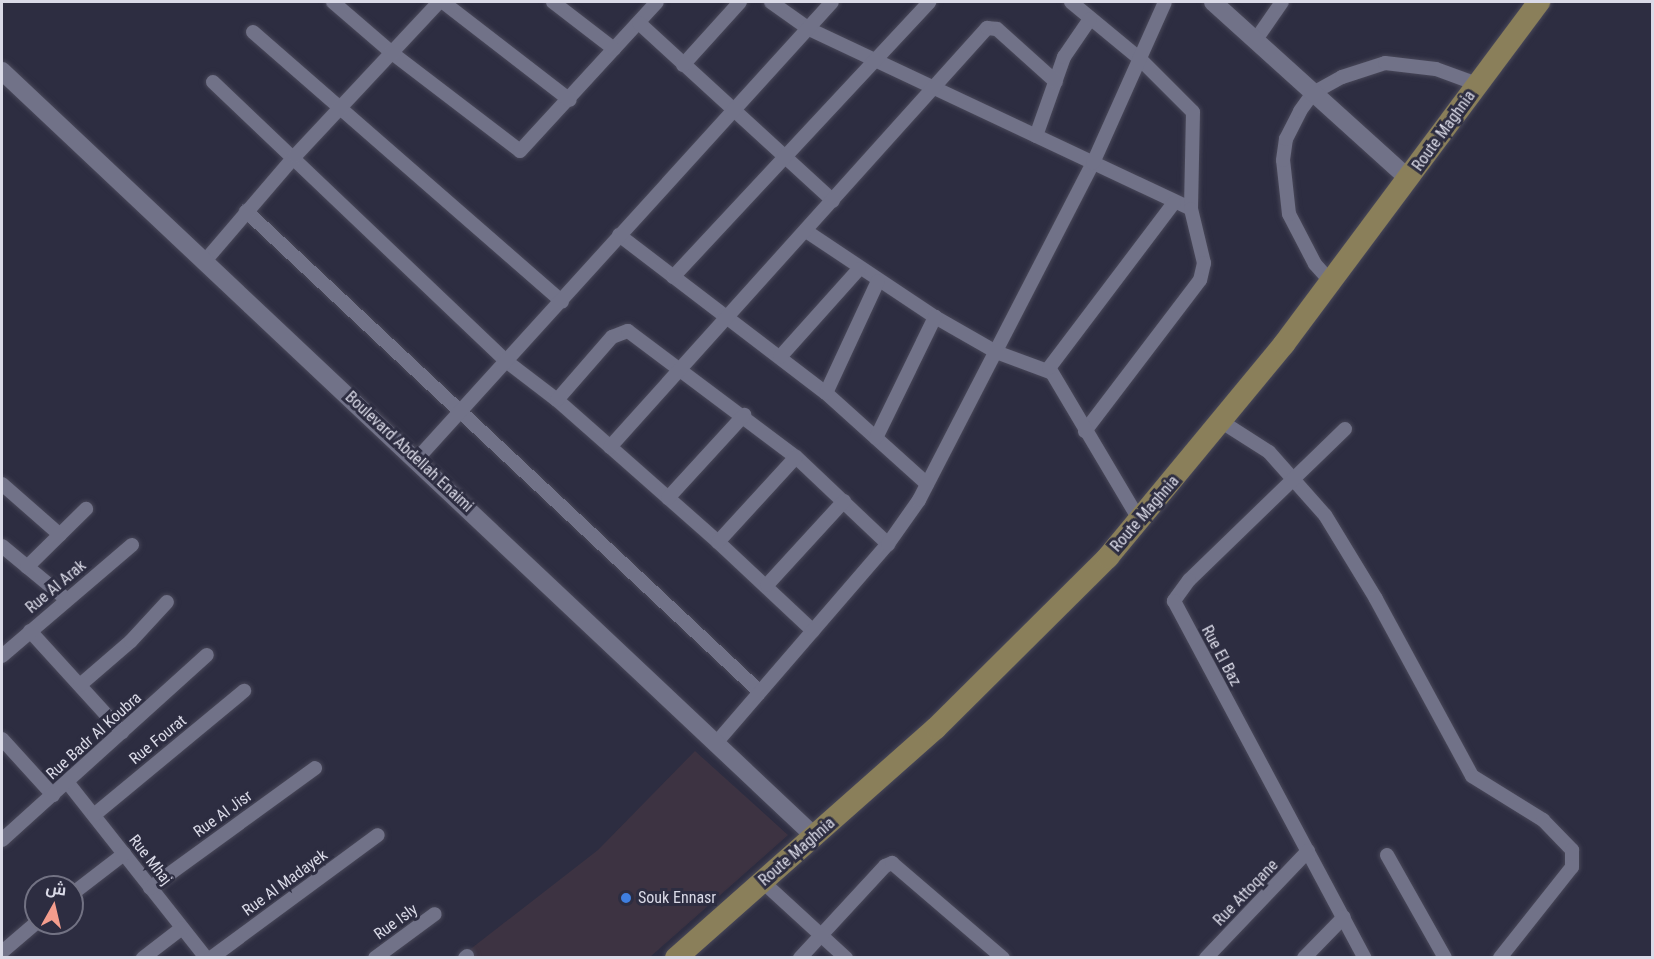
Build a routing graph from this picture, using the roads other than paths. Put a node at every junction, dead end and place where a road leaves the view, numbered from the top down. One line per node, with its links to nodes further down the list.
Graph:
1 (333, 2): 20 (street)
2 (441, 2): 20 (street); 30 (street)
3 (553, 2): 19 (street)
4 (657, 2): 15 (street)
5 (740, 2): 23 (street)
6 (771, 2): 16 (street)
7 (832, 2): 16 (street)
8 (929, 2): 22 (street)
9 (1071, 2): 14 (street)
10 (1165, 2): 21 (street)
11 (1213, 2): 18 (street)
12 (1282, 2): 18 (street)
13 (1532, 4): 27 (main road, Route Maghnia)
14 (1090, 19): 21 (street); 26 (street)
15 (639, 23): 19 (street); 23 (street)
16 (809, 29): 22 (street); 32 (street)
17 (253, 32): 31 (street)
18 (1255, 41): 29 (street)
19 (614, 49): 30 (street)
20 (392, 53): 30 (street); 31 (street)
21 (1139, 58): 36 (street); 40 (street)
22 (874, 60): 28 (street); 35 (street)
23 (683, 65): 32 (street)
24 (2, 71): 44 (street, Boulevard Abdellah Enaimi)
25 (213, 82): 34 (street)
26 (1056, 82): 28 (street); 33 (street)
27 (1477, 84): 29 (street); 37 (main road, Route Maghnia)
28 (935, 87): 33 (street); 38 (street)
29 (1313, 93): 37 (street); 48 (street)
30 (570, 100)
31 (341, 108): 34 (street); 49 (street)
32 (731, 110): 35 (street); 43 (street)
33 (1036, 136): 36 (street)
34 (295, 156): 41 (street); 54 (street)
35 (783, 156): 38 (street); 46 (street)
36 (1093, 163): 39 (street); 52 (street)
37 (1409, 180): 48 (main road, Route Maghnia)
38 (833, 201): 42 (street)
39 (1174, 203): 40 (street); 56 (street)
40 (1191, 209): 63 (street)
41 (246, 211): 44 (street); 59 (street)
42 (806, 231): 45 (street); 50 (street)
43 (619, 235): 46 (street); 49 (street)
44 (205, 261): 67 (street, Boulevard Abdellah Enaimi)
45 (859, 269): 47 (street); 53 (street)
46 (673, 277): 50 (street)
47 (878, 281): 51 (street); 57 (street)
48 (1332, 283): 61 (main road, Route Maghnia)
49 (562, 302): 54 (street)
50 (727, 316): 53 (street); 55 (street)
51 (935, 317): 52 (street); 64 (street)
52 (996, 352): 56 (street); 70 (street)
53 (780, 357): 57 (street)
54 (506, 361): 58 (street); 59 (street)
55 (681, 369): 58 (street); 60 (street); 65 (street)
56 (1050, 372): 63 (street)
57 (826, 393): 64 (street)
58 (557, 400): 65 (street)
59 (461, 413): 67 (street); 90 (street)
60 (744, 415): 66 (street); 71 (street)
61 (1222, 422): 68 (street); 74 (main road, Route Maghnia)
62 (1345, 429): 68 (street)
63 (1085, 431): 74 (street)
64 (876, 438): 70 (street)
65 (610, 447): 71 (street)
66 (796, 457): 72 (street); 76 (street)
67 (417, 459): 93 (street, Boulevard Abdellah Enaimi)
68 (1293, 476): 101 (street, Rue El Baz); 125 (street)
69 (2, 484): 75 (street)
70 (927, 484): 77 (street)
71 (668, 498): 76 (street)
72 (844, 501): 77 (street); 81 (street)
73 (86, 509): 75 (street)
74 (1140, 521): 99 (main road, Route Maghnia)
75 (60, 535): 80 (street)
76 (718, 542): 81 (street)
77 (888, 544): 85 (street)
78 (132, 545): 82 (street, Rue Al Arak)
79 (2, 546): 80 (street)
80 (27, 567): 82 (street)
81 (767, 585): 85 (street)
82 (66, 599): 84 (street, Rue Al Arak)
83 (167, 602): 88 (street)
84 (30, 631): 87 (street, Rue Al Arak); 88 (street)
85 (813, 631): 90 (street)
86 (207, 655): 91 (street, Rue Badr Al Koubra)
87 (2, 656)
88 (80, 685): 91 (street)
89 (244, 691): 97 (street, Rue Fourat)
90 (760, 692): 93 (street)
91 (122, 732): 95 (street, Rue Badr Al Koubra)
92 (2, 739): 96 (street)
93 (716, 743): 99 (street, Boulevard Abdellah Enaimi)
94 (315, 768): 106 (street, Rue Al Jisr)
95 (68, 783): 96 (street, Rue Badr Al Koubra); 97 (street, Rue Mhaj)
96 (53, 795): 100 (street, Rue Badr Al Koubra)
97 (94, 815): 102 (street, Rue Mhaj)
98 (378, 836): 115 (street, Rue Al Madayek)
99 (814, 837): 104 (main road, Route Maghnia)
100 (2, 840)
101 (1308, 851): 108 (street, Rue El Baz); 121 (street, Rue Attoqane)
102 (124, 854): 105 (street); 106 (street, Rue Mhaj)
103 (1387, 855): 124 (street)
104 (763, 882): 111 (street); 117 (main road, Route Maghnia)
105 (84, 885)
106 (150, 888): 109 (street, Rue Mhaj)
107 (435, 914): 116 (street, Rue Isly)
108 (1344, 917): 122 (street); 123 (street, Rue El Baz)
109 (182, 928): 113 (street); 114 (street, Rue Mhaj)
110 (24, 933): 112 (street)
111 (820, 937): 118 (street); 119 (street); 120 (street)
112 (2, 951)
113 (143, 957)
114 (206, 957)
115 (211, 957)
116 (375, 957)
117 (676, 957)
118 (800, 957)
119 (846, 957)
120 (1003, 957)
121 (1206, 957)
122 (1304, 957)
123 (1365, 957)
124 (1445, 957)
125 (1500, 957)

